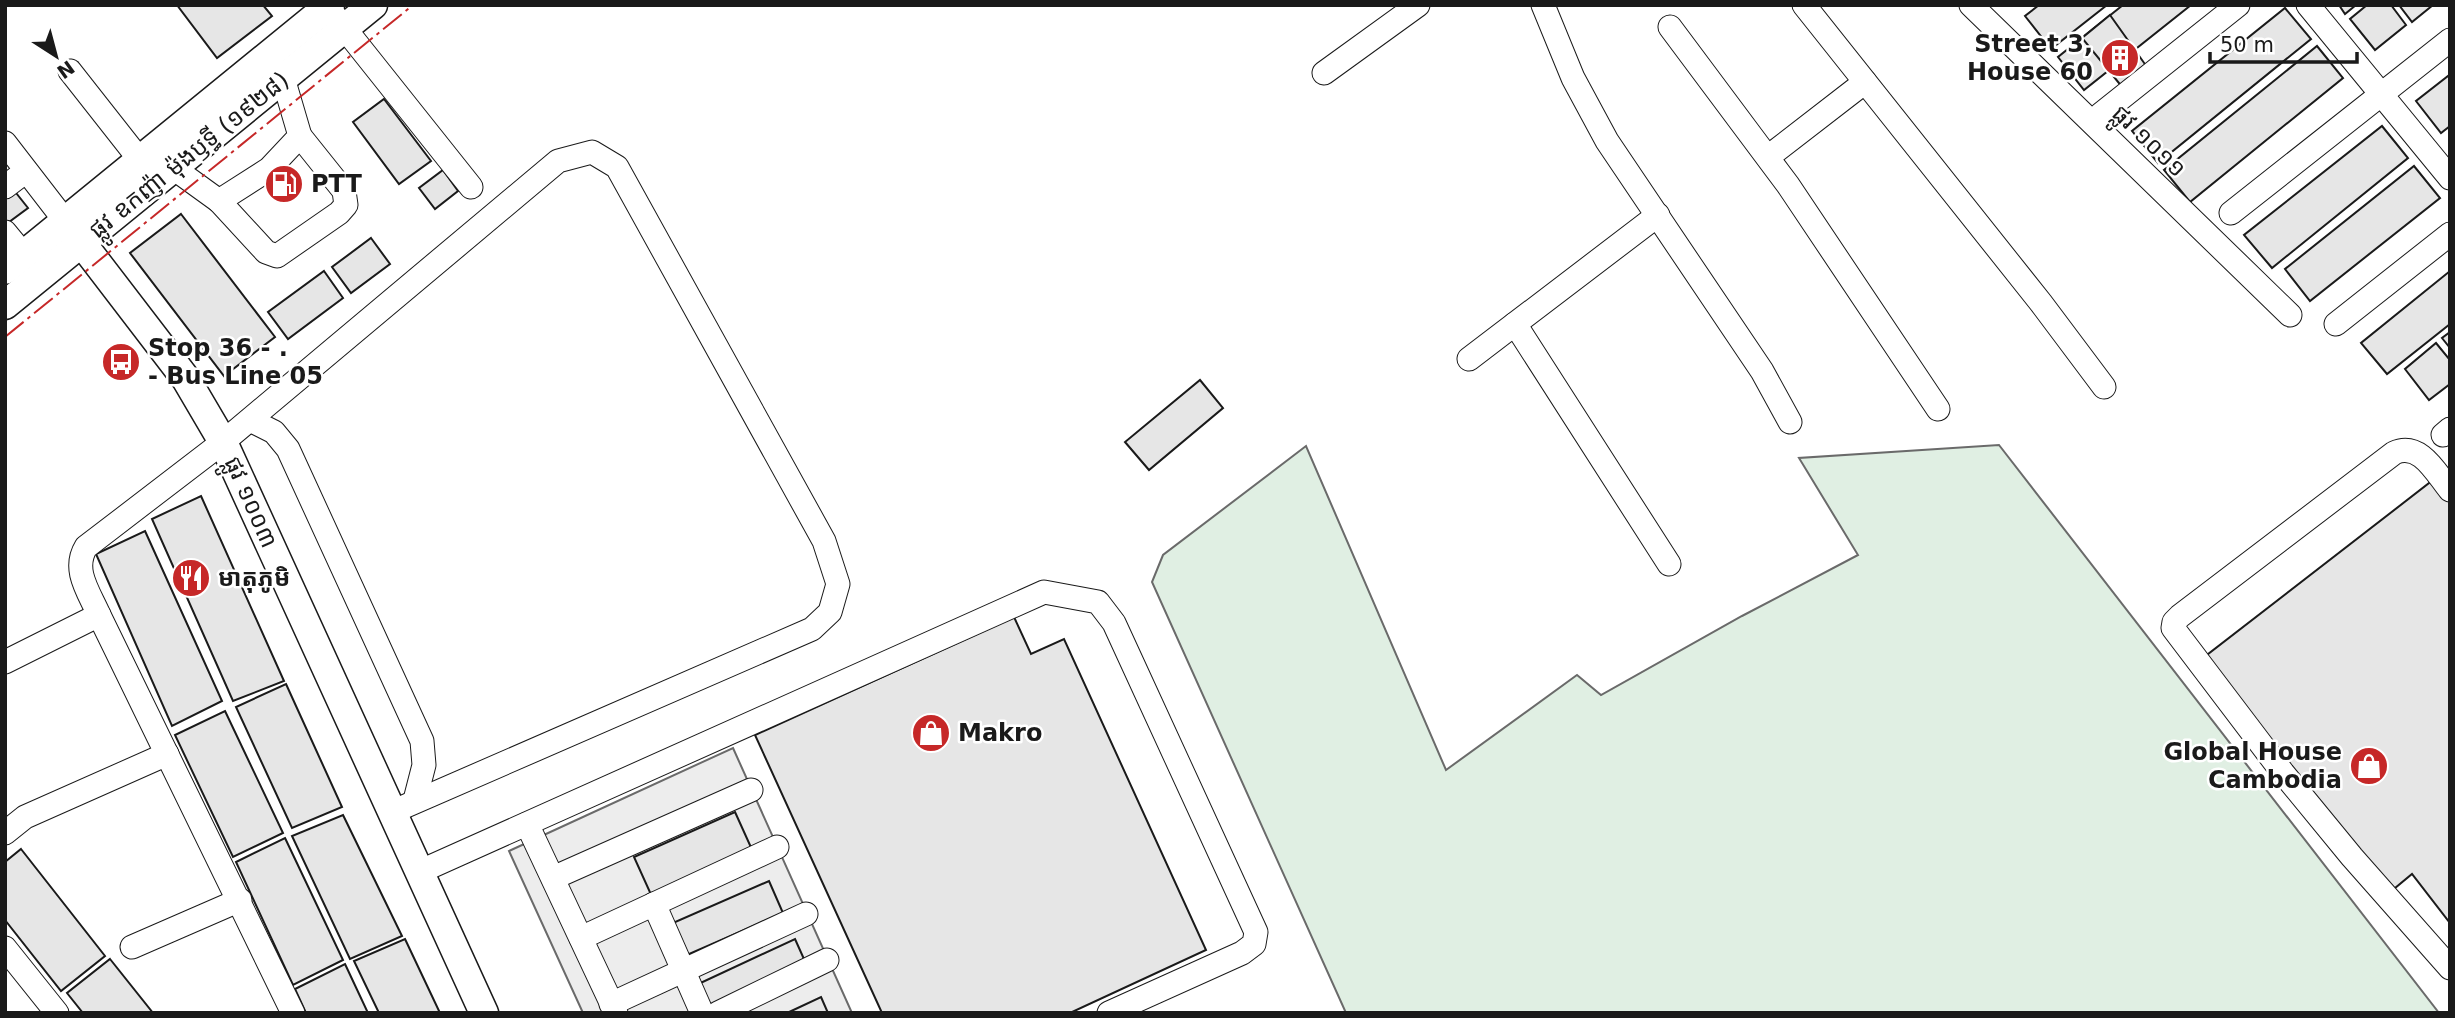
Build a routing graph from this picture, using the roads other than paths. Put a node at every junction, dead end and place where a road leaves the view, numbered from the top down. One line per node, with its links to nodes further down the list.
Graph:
1 (1418, 5): 12 (street)
2 (1543, 5): 27 (street)
3 (1804, 5): 13 (street)
4 (1971, 5): 33 (street, ផ្លូវ ១០១១)
5 (2238, 5): 15 (street)
6 (2308, 5): 14 (street)
7 (339, 14): 10 (main road, ផ្លូវ ឧកញ៉ា ម៉ុងឫទ្ធី (១៩២៨)); 24 (street)
8 (1670, 27): 18 (street)
9 (2450, 40): 14 (street)
10 (275, 68): 16 (street); 19 (main road, ផ្លូវ ឧកញ៉ា ម៉ុងឫទ្ធី (១៩២៨)); 20 (main road, ផ្លូវ ឧកញ៉ា ម៉ុងឫទ្ធី (១៩២៨))
11 (69, 71): 19 (street)
12 (1324, 73)
13 (1865, 82): 18 (street); 37 (street)
14 (2382, 95): 22 (street); 26 (street)
15 (2101, 114)
16 (300, 136): 25 (street); 25 (street)
17 (5, 143): 21 (street, ផ្លូវ ១០០៣)
18 (1768, 157): 38 (street)
19 (140, 160): 29 (main road, ផ្លូវ ឧកញ៉ា ម៉ុងឫទ្ធី (១៩២៨))
20 (172, 167): 25 (street); 29 (main road, ផ្លូវ ឧកញ៉ា ម៉ុងឫទ្ធី (១៩២៨))
21 (26, 171): 23 (street); 29 (street, ផ្លូវ ១០០៣)
22 (2450, 178)
23 (5, 187)
24 (471, 187)
25 (219, 201)
26 (2231, 213)
27 (1658, 215): 34 (street); 40 (street)
28 (5, 232): 31 (street)
29 (73, 232): 31 (main road, ផ្លូវ ឧកញ៉ា ម៉ុងឫទ្ធី (១៩២៨)); 32 (main road, ផ្លូវ ឧកញ៉ា ម៉ុងឫទ្ធី (១៩២៨)); 41 (main road, ផ្លូវ ១០០៣)
30 (2450, 234): 35 (street)
31 (14, 263)
32 (5, 305)
33 (2290, 315)
34 (1515, 324): 36 (street); 43 (street)
35 (2336, 324)
36 (1469, 359)
37 (2104, 387)
38 (1938, 409)
39 (250, 420): 41 (street); 48 (street); 48 (street)
40 (1790, 422)
41 (223, 442): 44 (street); 48 (main road, ផ្លូវ ១០០៣)
42 (2450, 490): 61 (street)
43 (1669, 564)
44 (99, 615): 45 (street); 46 (street)
45 (5, 662)
46 (167, 754): 50 (street); 54 (street)
47 (751, 790): 53 (street)
48 (404, 806): 52 (main road, ផ្លូវ ១០០៣)
49 (527, 824): 52 (street); 53 (street); 69 (street)
50 (5, 833)
51 (777, 847): 55 (street)
52 (419, 872): 66 (main road, ផ្លូវ ១០០៣)
53 (553, 878): 57 (street)
54 (240, 900): 58 (street); 65 (street)
55 (654, 904): 57 (street); 62 (street)
56 (806, 914): 62 (street)
57 (581, 938): 63 (street)
58 (132, 947)
59 (5, 948): 64 (street)
60 (827, 960): 68 (street)
61 (2450, 968)
62 (683, 970): 63 (street); 67 (street)
63 (614, 1008)
64 (57, 1013)
65 (293, 1013)
66 (484, 1013)
67 (702, 1013)
68 (718, 1013)
69 (1109, 1013)

